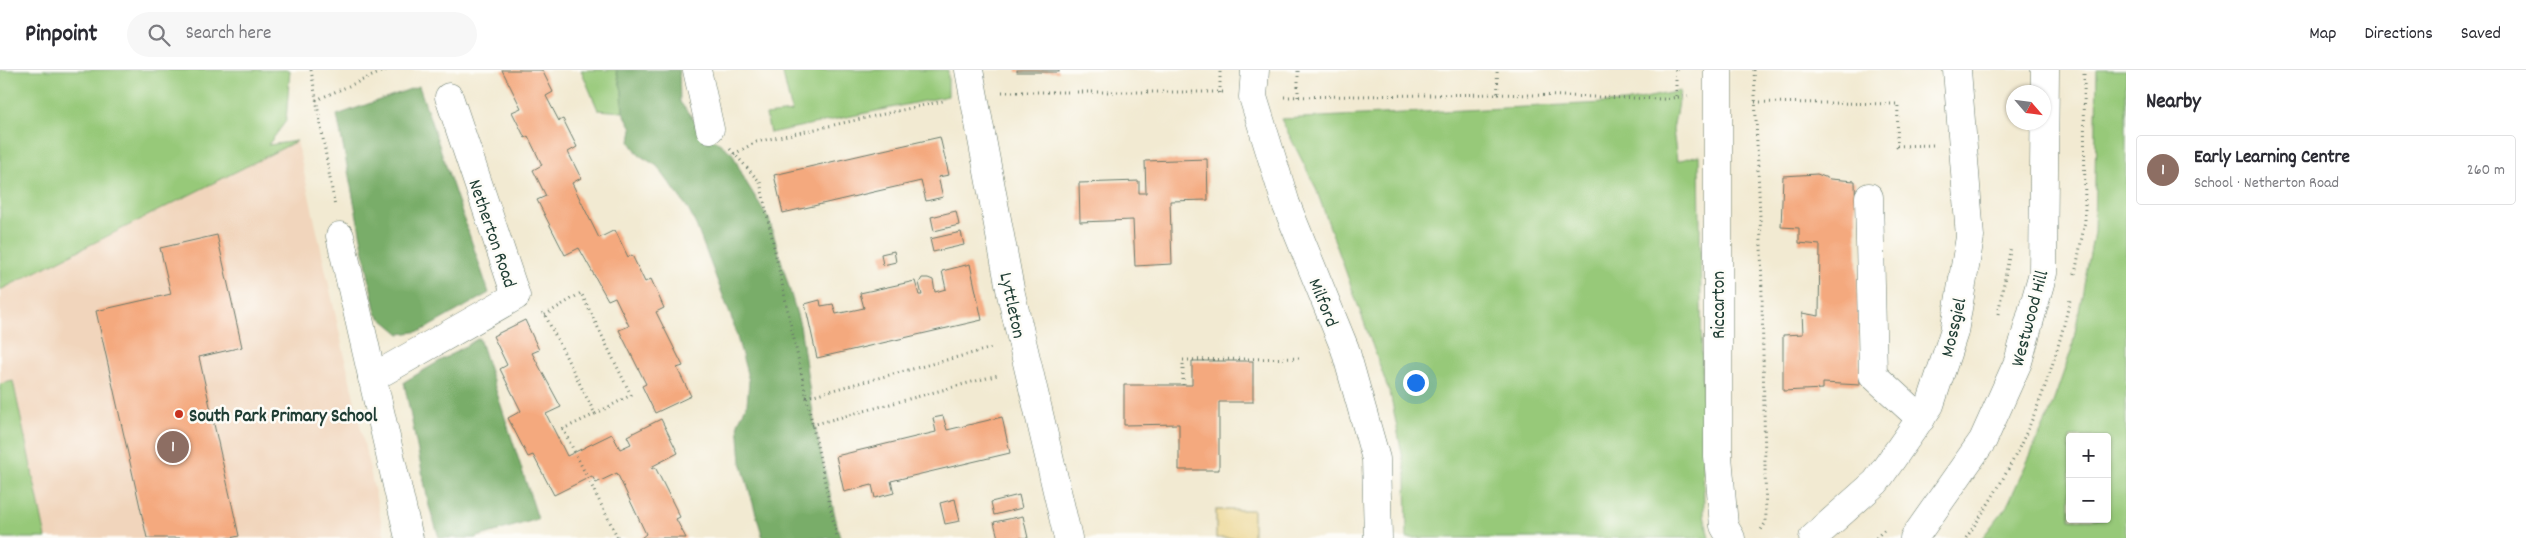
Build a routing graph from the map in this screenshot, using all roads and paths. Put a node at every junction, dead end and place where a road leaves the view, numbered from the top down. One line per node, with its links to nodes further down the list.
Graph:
1 (310, 70): 18 (path)
2 (386, 70): 18 (path)
3 (697, 70): 20 (street)
4 (1220, 70): 13 (path)
5 (1255, 70): 16 (street, Milford)
6 (1298, 70): 17 (path)
7 (1498, 70): 14 (path)
8 (1676, 70): 14 (path)
9 (1718, 70): 41 (street, Riccarton)
10 (1754, 70): 19 (path)
11 (1957, 70): 21 (street, Mossgiel)
12 (2045, 70): 44 (street, Westwood Hill)
13 (971, 85): 22 (path); 27 (street, Lyttleton)
14 (1498, 94): 17 (path)
15 (450, 97): 25 (street, Netherton Road)
16 (1253, 97): 17 (path); 40 (street, Milford)
17 (1298, 97)
18 (316, 100): 24 (path)
19 (1755, 102): 21 (path); 42 (path)
20 (710, 129): 22 (path)
21 (1962, 144): 34 (street, Mossgiel)
22 (734, 154): 32 (path)
23 (1870, 197): 34 (street)
24 (340, 236): 30 (street)
25 (516, 296): 26 (path); 30 (street, Netherton Road)
26 (545, 315): 33 (path); 33 (path)
27 (1022, 340): 29 (street, Lyttleton); 32 (path)
28 (1302, 358): 31 (path)
29 (1028, 367): 35 (path); 39 (street, Lyttleton)
30 (372, 378): 36 (street)
31 (1183, 385)
32 (806, 397): 35 (path)
33 (595, 414): 37 (path)
34 (1921, 419): 43 (street, Mossgiel)
35 (812, 425): 38 (path)
36 (408, 538)
37 (618, 538)
38 (837, 538)
39 (1068, 538)
40 (1378, 538)
41 (1731, 538)
42 (1757, 538)
43 (1813, 538)
44 (1914, 538)

